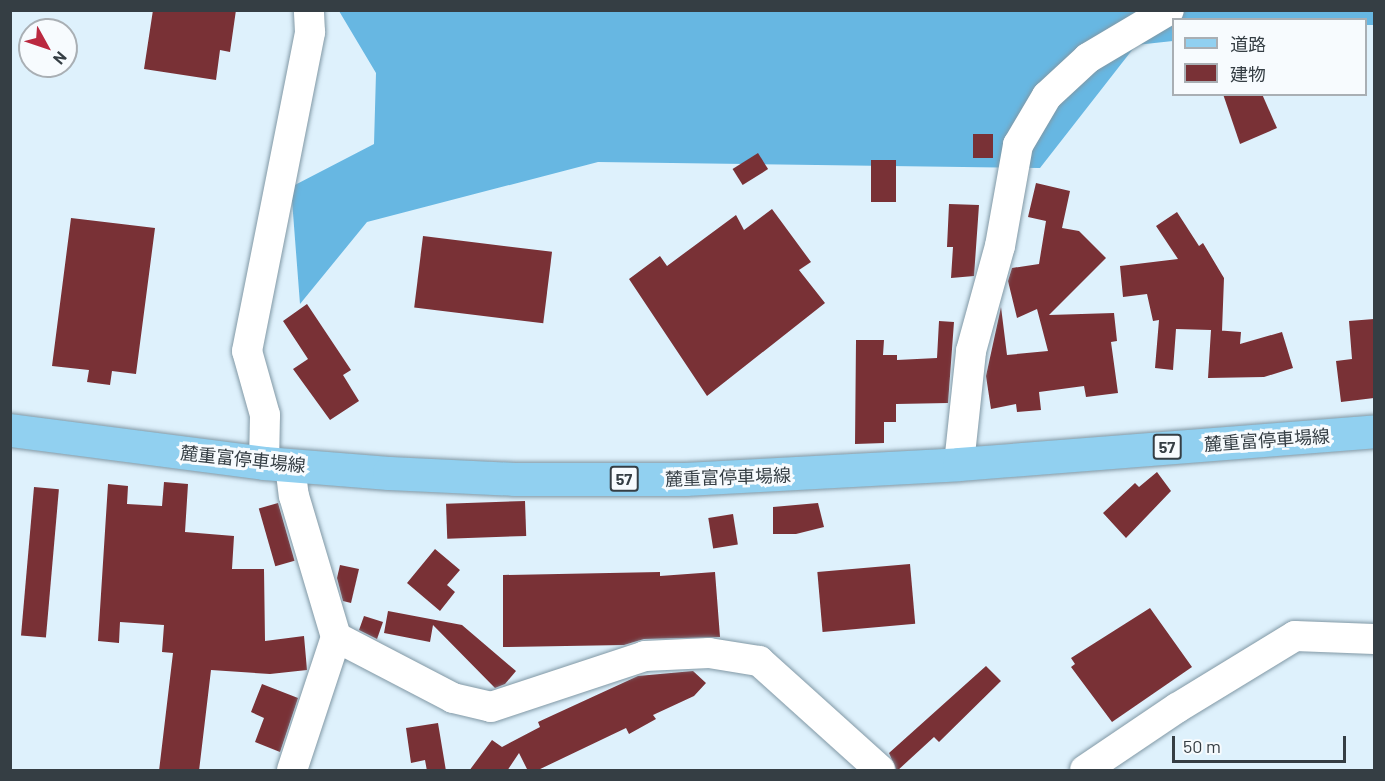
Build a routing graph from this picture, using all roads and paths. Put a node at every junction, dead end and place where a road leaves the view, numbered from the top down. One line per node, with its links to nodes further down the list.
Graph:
1 (309, 10): 5 (street)
2 (1169, 10): 6 (street)
3 (10, 430): 5 (main road, 麓重富停車場線 / 57)
4 (1374, 431): 6 (main road, 麓重富停車場線 / 57)
5 (277, 464): 6 (main road, 麓重富停車場線 / 57); 7 (street)
6 (959, 464)
7 (336, 637): 9 (street); 10 (street)
8 (1374, 639): 11 (street)
9 (292, 771)
10 (880, 771)
11 (1085, 771)

